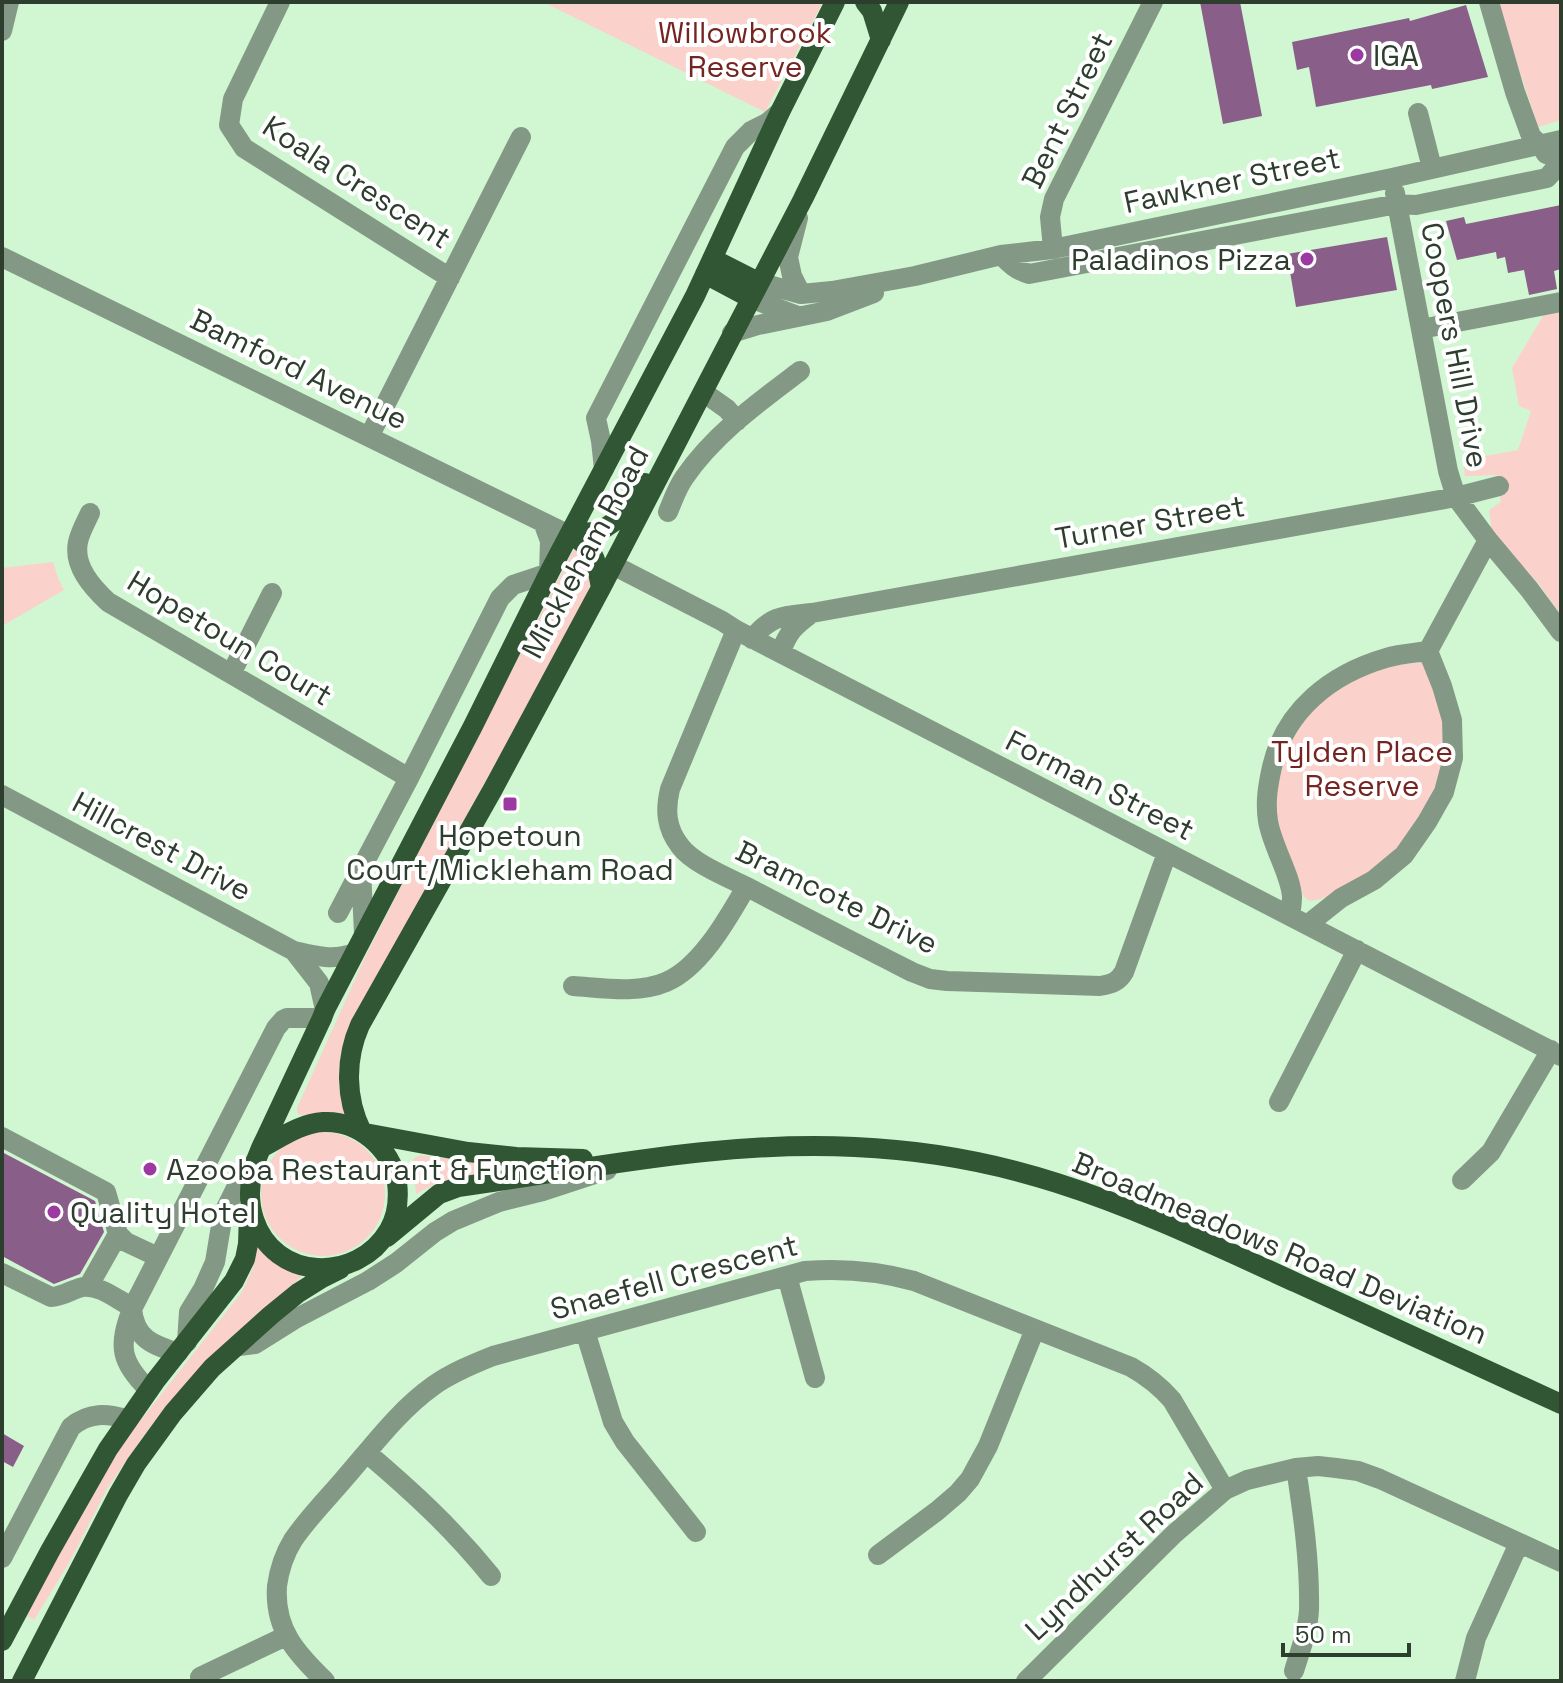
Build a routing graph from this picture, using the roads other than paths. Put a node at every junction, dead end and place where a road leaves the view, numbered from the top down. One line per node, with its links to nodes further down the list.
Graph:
1 (9, 2): 8 (street)
2 (280, 2): 23 (street, Koala Crescent)
3 (835, 2): 10 (main road, Mickleham Road)
4 (865, 2): 9 (main road)
5 (899, 2): 9 (main road, Mickleham Road)
6 (1153, 2): 18 (street, Bent Street)
7 (1489, 2): 13 (street)
8 (2, 31)
9 (881, 40): 16 (main road, Mickleham Road)
10 (780, 112): 21 (main road, Mickleham Road); 35 (street, Mickleham Road)
11 (1418, 113): 14 (street)
12 (521, 137): 23 (street)
13 (1554, 144): 14 (street, Fawkner Street); 17 (street)
14 (1432, 168): 15 (street, Fawkner Street)
15 (1392, 178): 17 (street, Coopers Hill Drive); 18 (street, Fawkner Street)
16 (803, 199): 24 (main road, Mickleham Road); 25 (street)
17 (1397, 204): 19 (street); 28 (street, Coopers Hill Drive)
18 (1053, 249): 19 (street, Fawkner Street)
19 (1001, 255): 22 (street, Fawkner Street)
20 (2, 257): 33 (street, Bamford Avenue)
21 (709, 267): 24 (main road); 35 (main road, Mickleham Road)
22 (915, 276): 25 (street, Fawkner Street); 27 (street, Fawkner Street)
23 (450, 278): 33 (street)
24 (754, 290): 25 (street, Fawkner Street); 27 (street); 29 (main road, Mickleham Road)
25 (801, 294)
26 (1561, 302): 28 (street)
27 (802, 317): 29 (street, Fawkner Street)
28 (1421, 329): 37 (street, Coopers Hill Drive)
29 (732, 333): 31 (main road, Mickleham Road)
30 (800, 371): 32 (street)
31 (703, 392): 32 (street); 34 (main road, Mickleham Road)
32 (737, 421): 38 (street)
33 (369, 437): 40 (street, Bamford Avenue)
34 (675, 445): 41 (main road); 43 (main road, Mickleham Road)
35 (604, 469): 41 (main road, Mickleham Road)
36 (1499, 486): 37 (street, Turner Street)
37 (1456, 497): 42 (street, Coopers Hill Drive); 47 (street, Turner Street)
38 (668, 512)
39 (90, 513): 52 (street, Hopetoun Court)
40 (543, 522): 41 (street, Bamford Avenue); 44 (street)
41 (570, 533): 44 (main road, Mickleham Road); 45 (main road)
42 (1488, 540): 48 (street, Coopers Hill Drive); 50 (street)
43 (613, 565): 45 (main road, Mickleham Road); 49 (street, Forman Street)
44 (549, 573): 53 (street, Mickleham Road); 60 (main road, Mickleham Road)
45 (601, 588): 67 (main road, Mickleham Road)
46 (272, 593): 52 (street)
47 (812, 613): 49 (street, Turner Street); 51 (street)
48 (1561, 632)
49 (744, 635): 51 (street, Forman Street); 57 (street, Bramcote Drive)
50 (1428, 651): 59 (street); 59 (street)
51 (780, 653): 55 (street, Forman Street)
52 (231, 674): 53 (street, Hopetoun Court)
53 (409, 778): 56 (street, Mickleham Road)
54 (2, 795): 62 (street, Hillcrest Drive)
55 (1167, 853): 57 (street, Bramcote Drive); 59 (street, Forman Street)
56 (361, 869): 58 (street); 60 (street, Mickleham Road)
57 (746, 887): 63 (street)
58 (338, 913)
59 (1298, 920): 61 (street, Forman Street)
60 (359, 944): 62 (street, Hillcrest Drive); 64 (main road, Mickleham Road)
61 (1357, 950): 65 (street, Forman Street); 66 (street)
62 (294, 951): 64 (street, Hillcrest Drive)
63 (573, 986)
64 (323, 1014): 69 (main road, Mickleham Road); 75 (street)
65 (1556, 1053): 71 (street)
66 (1279, 1102)
67 (363, 1132): 69 (main road); 70 (main road, Broadmeadows Road Deviation); 74 (main road)
68 (2, 1137): 73 (street)
69 (258, 1155): 72 (main road); 84 (street)
70 (636, 1161): 74 (main road, Broadmeadows Road Deviation); 83 (street); 87 (main road, Broadmeadows Road Deviation)
71 (1462, 1180)
72 (249, 1198): 76 (main road); 84 (main road)
73 (118, 1234): 75 (street); 79 (street)
74 (382, 1241): 76 (main road)
75 (158, 1257): 80 (street)
76 (351, 1264): 83 (main road)
77 (2, 1273): 79 (street)
78 (787, 1276): 81 (street, Snaefell Crescent); 82 (street, Snaefell Crescent); 85 (street)
79 (88, 1287): 80 (street)
80 (132, 1308): 84 (street); 86 (street)
81 (1035, 1329): 91 (street, Snaefell Crescent); 95 (street)
82 (585, 1331): 89 (street, Snaefell Crescent); 92 (street)
83 (239, 1346): 103 (main road)
84 (183, 1348): 86 (main road)
85 (815, 1378)
86 (149, 1390): 88 (main road)
87 (1561, 1404)
88 (128, 1420): 93 (street); 100 (main road)
89 (367, 1453): 98 (street); 99 (street, Snaefell Crescent)
90 (1296, 1468): 91 (street, Lyndhurst Road); 94 (street, Lyndhurst Road); 101 (street)
91 (1225, 1490): 105 (street, Lyndhurst Road)
92 (696, 1532)
93 (8, 1534): 96 (street)
94 (1519, 1543): 97 (street, Lyndhurst Road); 106 (street)
95 (878, 1555)
96 (2, 1558)
97 (1561, 1562)
98 (491, 1576)
99 (286, 1636): 102 (street); 104 (street, Snaefell Crescent)
100 (2, 1641)
101 (1294, 1671)
102 (200, 1677)
103 (22, 1681)
104 (325, 1681)
105 (1026, 1681)
106 (1465, 1681)

